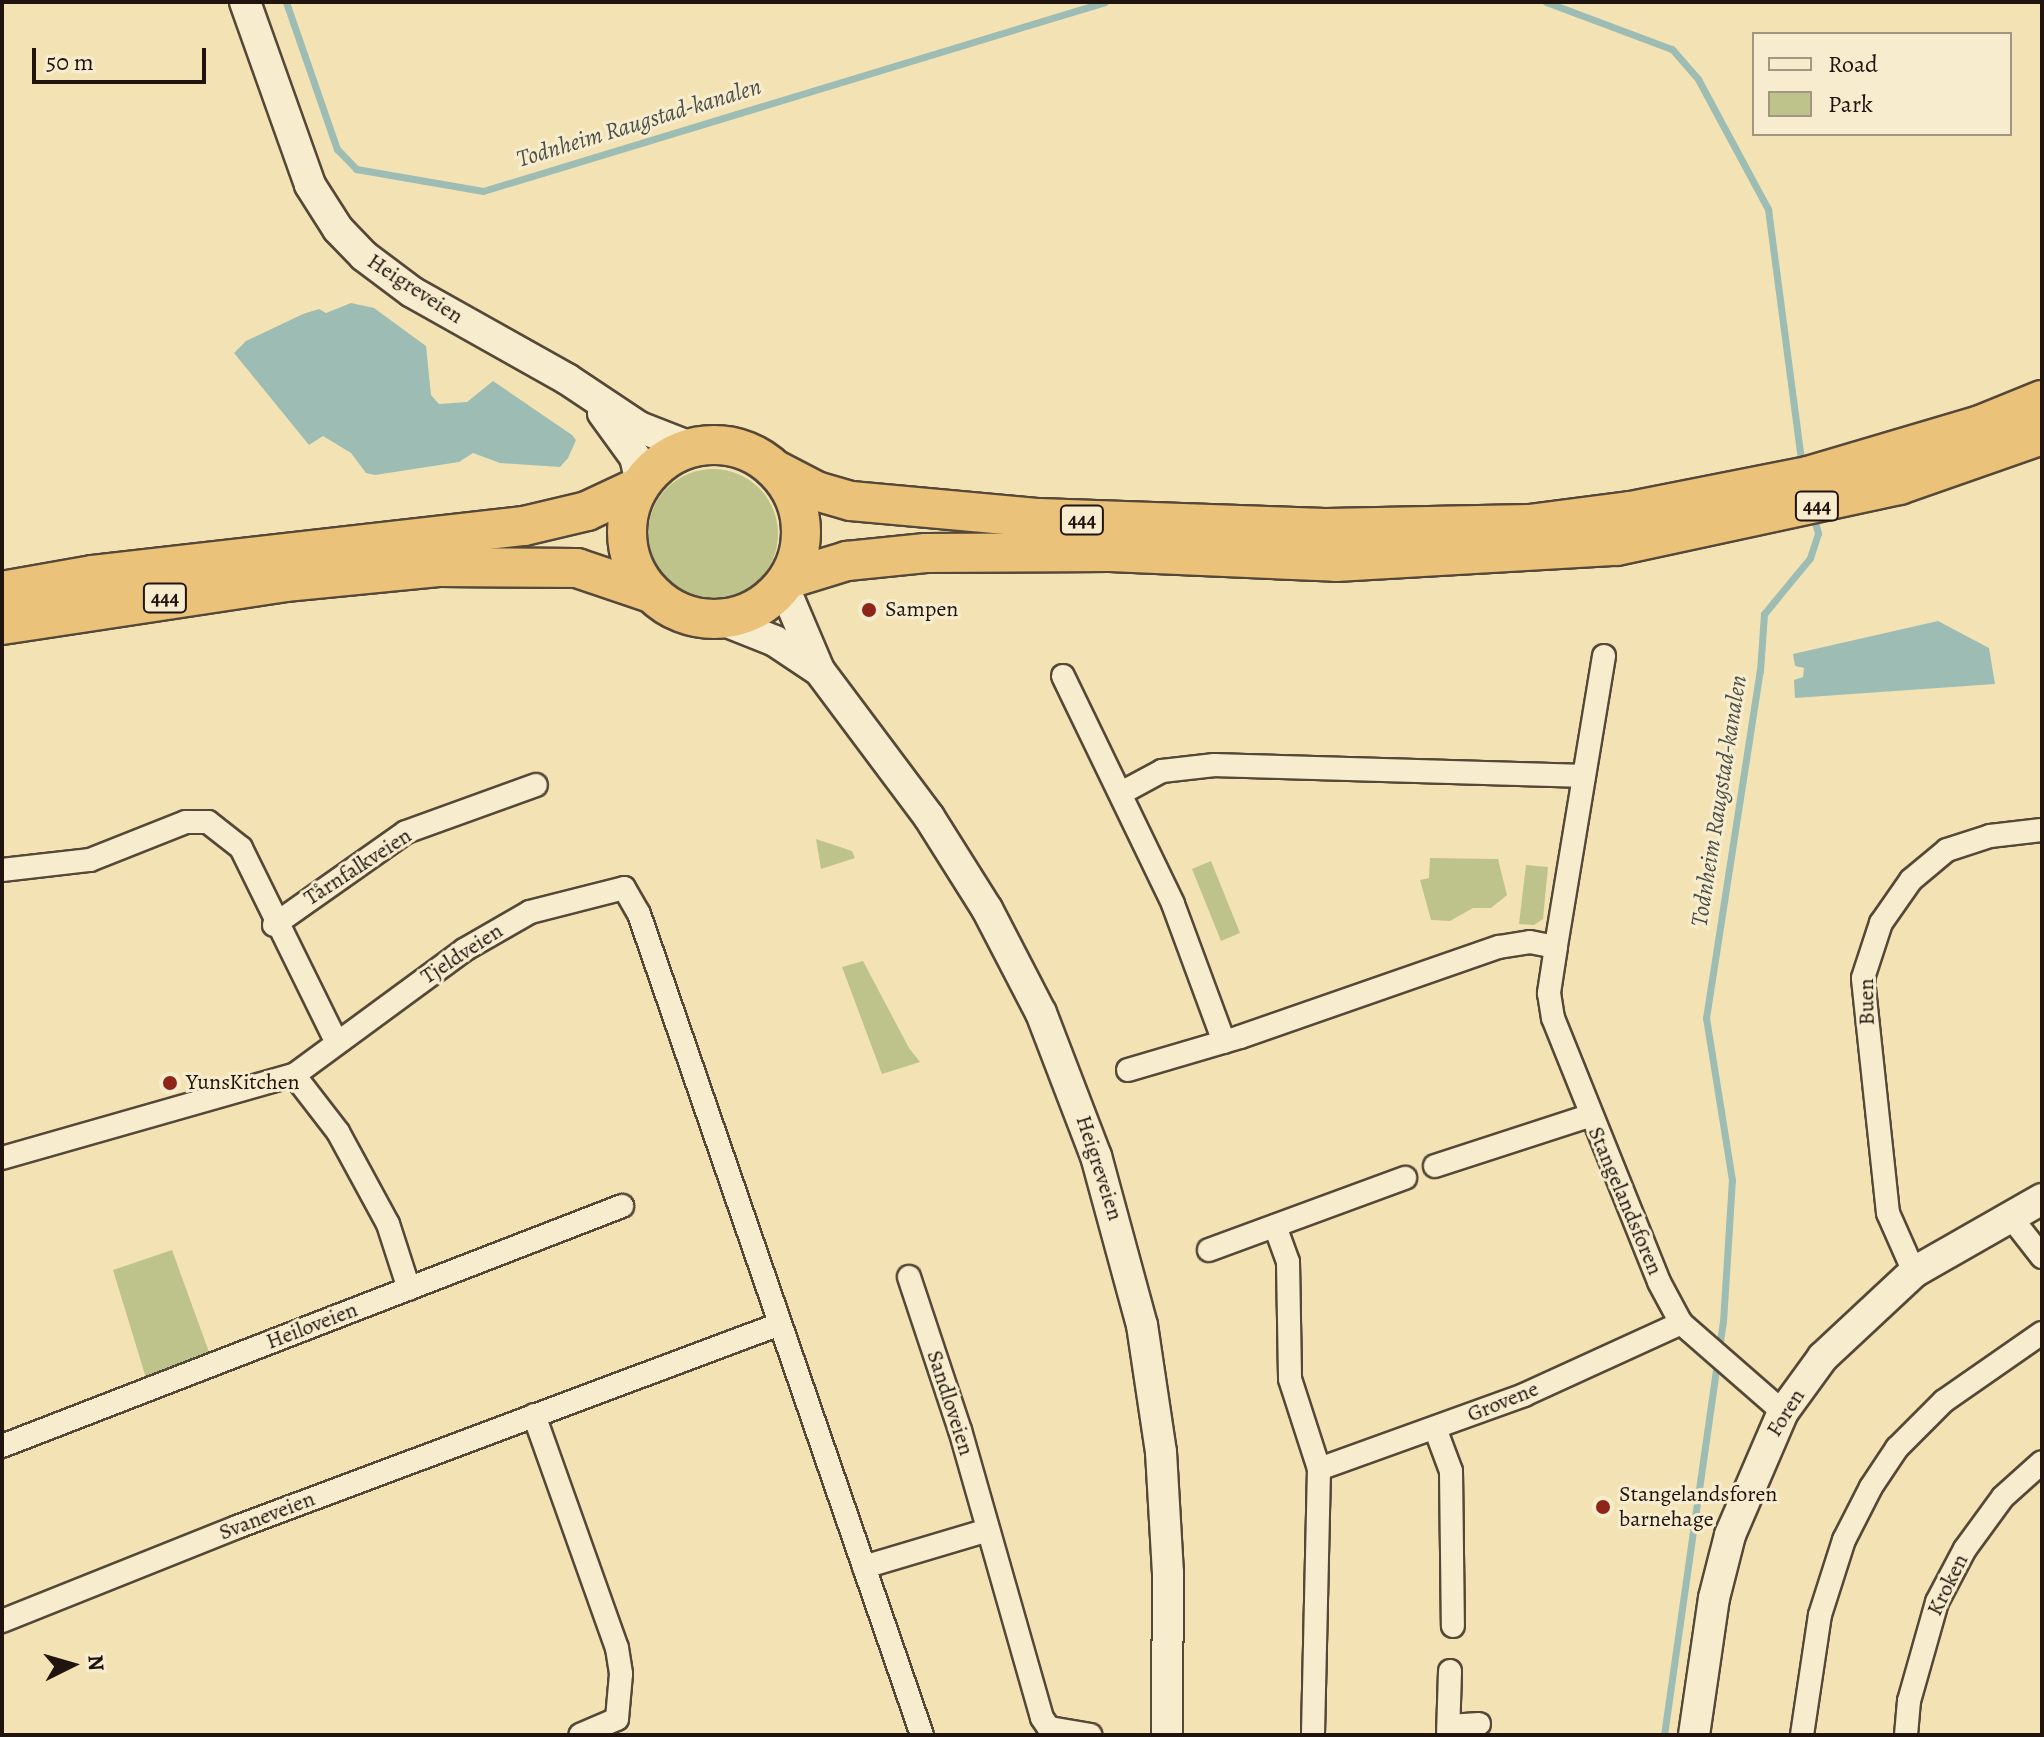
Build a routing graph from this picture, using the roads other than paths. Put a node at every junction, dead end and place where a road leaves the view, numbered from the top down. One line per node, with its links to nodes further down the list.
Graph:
1 (245, 2): 2 (main road, Heigreveien)
2 (586, 393): 5 (main road, Heigreveien); 8 (main road, Heigreveien)
3 (2042, 400): 6 (highway, 444)
4 (2042, 435): 6 (highway, 444)
5 (690, 447): 7 (highway, 444); 8 (highway, 444)
6 (1895, 469): 9 (highway, 444)
7 (776, 470): 9 (highway, 444); 10 (highway)
8 (640, 484): 11 (highway, 444); 12 (highway, 444)
9 (1731, 509): 10 (highway, 444)
10 (786, 582): 13 (highway, 444); 16 (main road, Heigreveien)
11 (2, 591)
12 (651, 593): 13 (highway, 444); 14 (highway, 444)
13 (720, 619): 16 (main road, Heigreveien)
14 (2, 625)
15 (1604, 656): 18 (street, Stangelandsforen)
16 (819, 670): 61 (main road, Heigreveien)
17 (1063, 676): 20 (street)
18 (1584, 776): 20 (street); 24 (street, Stangelandsforen)
19 (536, 785): 23 (street, Tårnfalkveien)
20 (1123, 792): 26 (street)
21 (2042, 830): 39 (street, Buen)
22 (2, 870): 23 (street)
23 (274, 925): 25 (street)
24 (1556, 947): 26 (street); 29 (street, Stangelandsforen)
25 (336, 1041): 28 (street, Tjeldveien); 43 (street, Tjeldveien)
26 (1224, 1042): 27 (street)
27 (1128, 1070)
28 (294, 1075): 30 (street, Tjeldveien); 41 (street)
29 (1589, 1116): 31 (street); 42 (street, Stangelandsforen)
30 (2, 1158)
31 (1435, 1166)
32 (1405, 1178): 36 (street)
33 (2042, 1199): 35 (main road, Foren)
34 (622, 1206): 41 (street, Heiloveien)
35 (2010, 1216): 38 (street); 39 (main road, Foren)
36 (1275, 1226): 37 (street); 50 (street)
37 (1209, 1250)
38 (2042, 1257)
39 (1914, 1272): 45 (main road, Foren)
40 (909, 1277): 51 (street, Sandloveien)
41 (409, 1289): 48 (street, Heiloveien)
42 (1681, 1323): 45 (street, Stangelandsforen); 47 (street, Grovene)
43 (780, 1324): 46 (street, Svaneveien); 52 (street)
44 (2042, 1333): 64 (street)
45 (1783, 1412): 63 (main road, Foren)
46 (534, 1415): 53 (street, Svaneveien); 58 (street)
47 (1435, 1428): 50 (street, Grovene); 54 (street)
48 (2, 1446)
49 (2042, 1462): 65 (street, Kroken)
50 (1319, 1469): 62 (street)
51 (985, 1531): 52 (street); 60 (street, Sandloveien)
52 (864, 1567): 59 (street)
53 (2, 1621)
54 (1453, 1626)
55 (1450, 1671): 57 (street)
56 (1479, 1724): 57 (street)
57 (1448, 1730)
58 (580, 1735)
59 (922, 1735)
60 (1090, 1735)
61 (1167, 1735)
62 (1313, 1735)
63 (1694, 1735)
64 (1802, 1735)
65 (1906, 1735)

